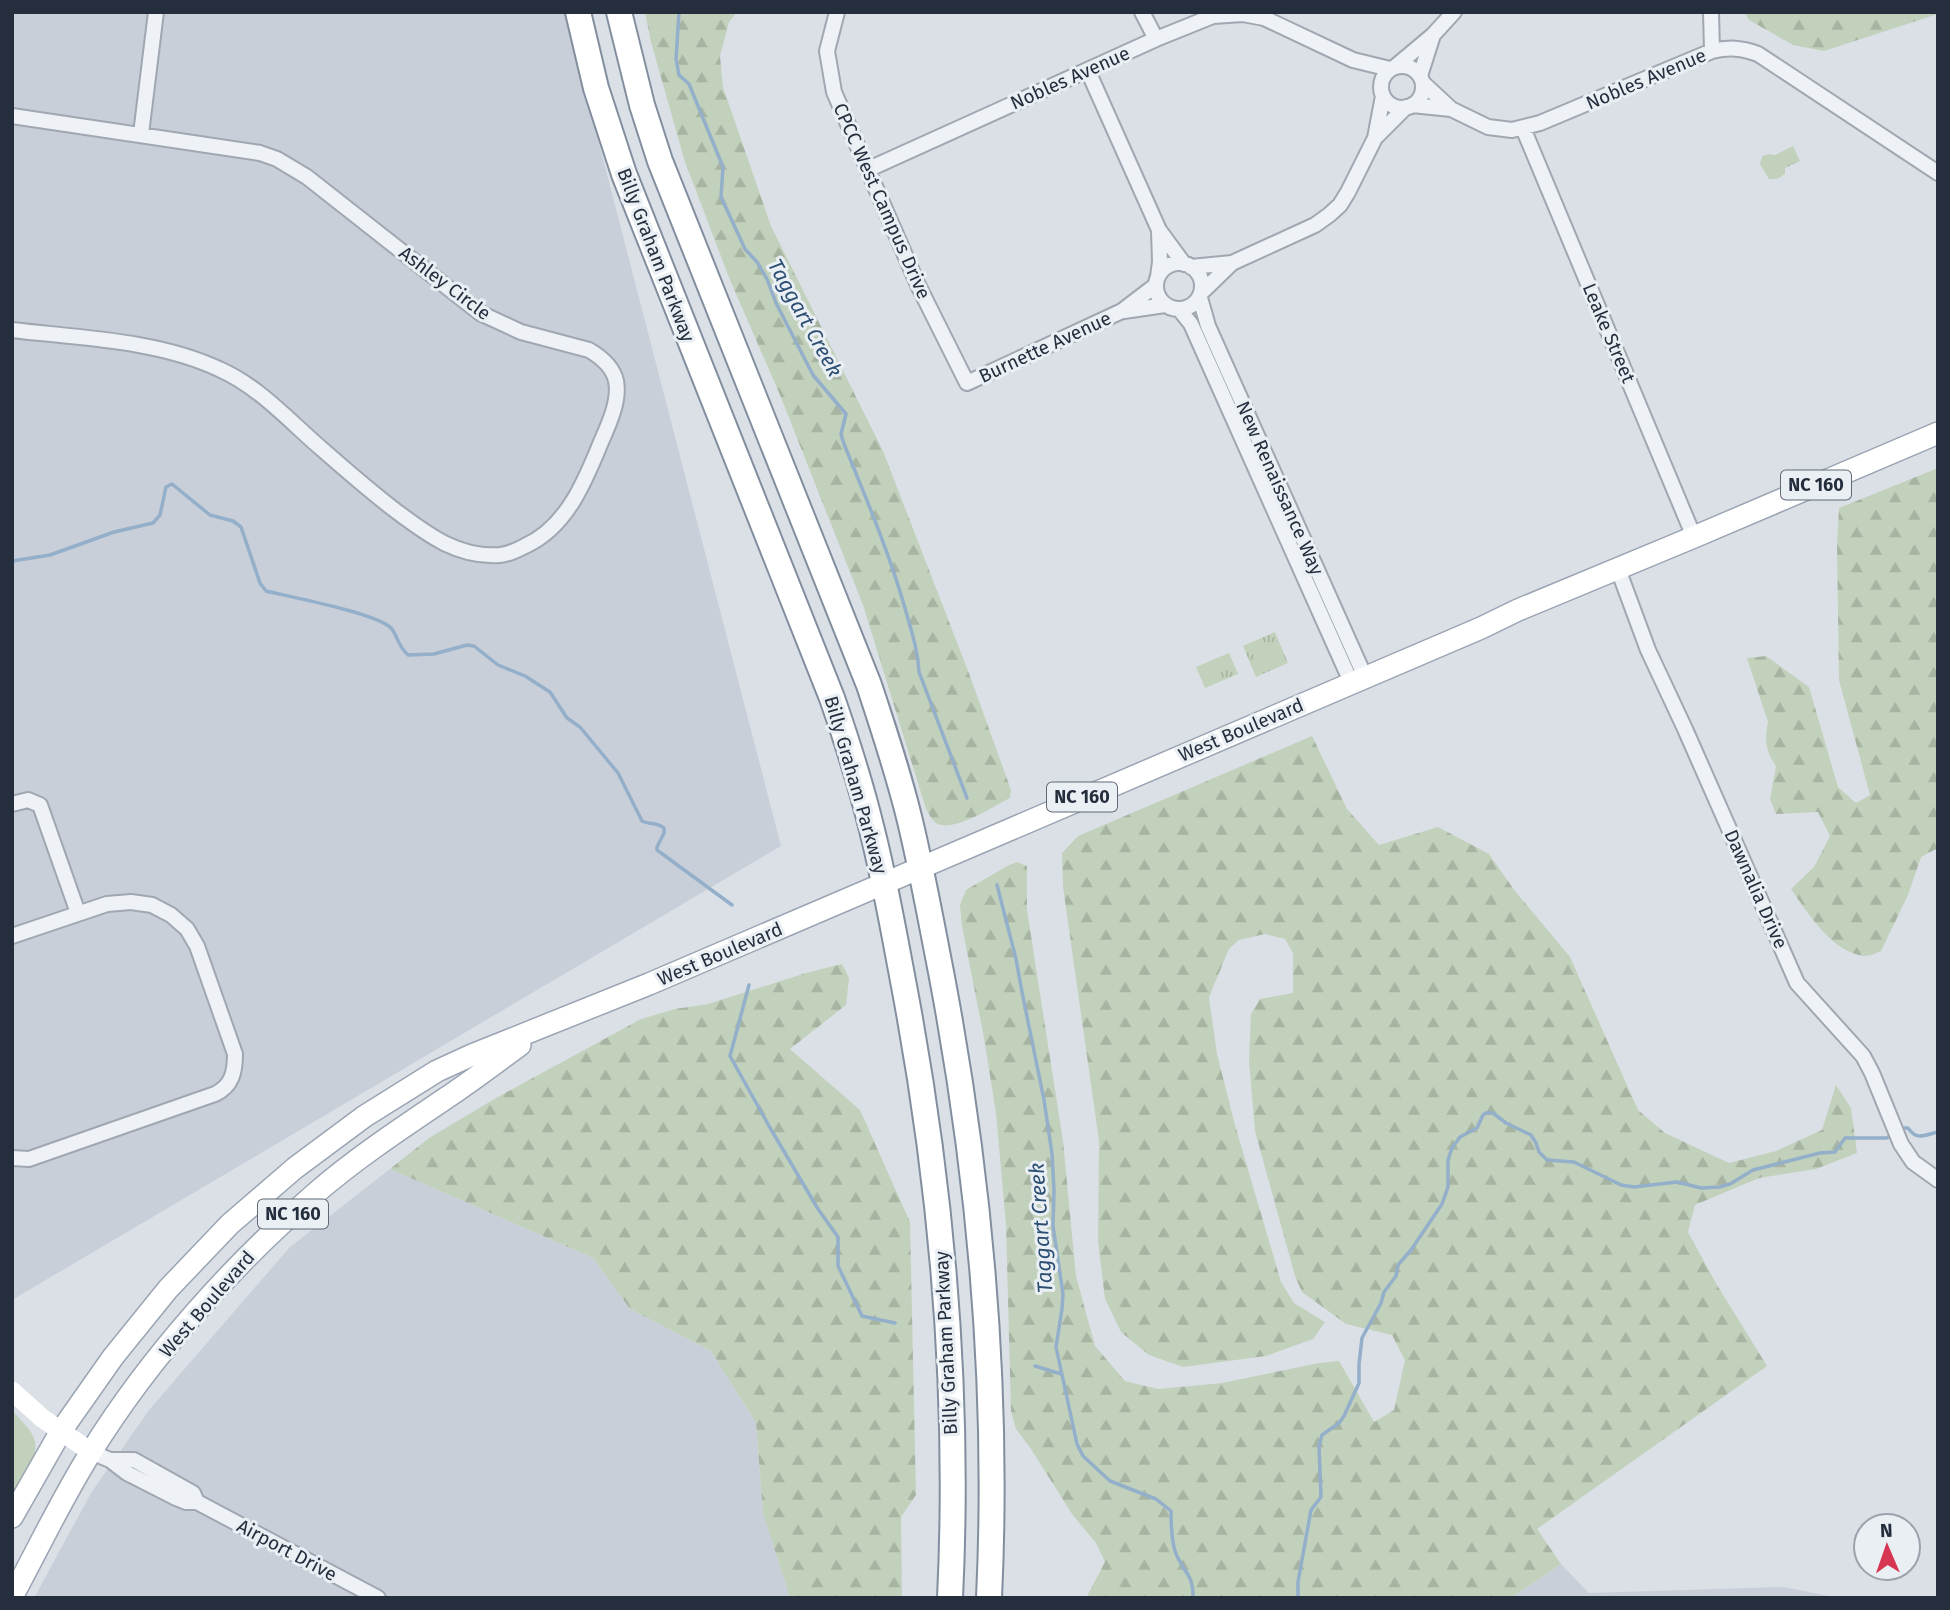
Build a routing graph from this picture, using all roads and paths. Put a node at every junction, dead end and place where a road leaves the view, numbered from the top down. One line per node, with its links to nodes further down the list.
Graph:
1 (156, 12): 20 (street)
2 (578, 12): 39 (highway, Billy Graham Parkway)
3 (618, 12): 38 (highway, Billy Graham Parkway)
4 (837, 12): 22 (street, CPCC West Campus Drive)
5 (1142, 12): 9 (street)
6 (1454, 12): 8 (street)
7 (1711, 12): 10 (street)
8 (1433, 35): 12 (street); 14 (street)
9 (1156, 39): 11 (street, Nobles Avenue); 13 (street, Nobles Avenue)
10 (1712, 51): 19 (street, Nobles Avenue); 23 (street, Nobles Avenue)
11 (1353, 60): 12 (street, Nobles Avenue); 15 (street, Nobles Avenue)
12 (1393, 68): 14 (street); 15 (street)
13 (1088, 71): 22 (street, Nobles Avenue); 24 (street)
14 (1422, 79): 16 (street); 17 (street, Nobles Avenue)
15 (1382, 92): 16 (street); 21 (street)
16 (1409, 106): 17 (street, Nobles Avenue); 21 (street)
17 (1451, 109): 19 (street, Nobles Avenue)
18 (12, 116): 20 (street, Ashley Circle)
19 (1523, 128): 34 (street, Leake Street)
20 (141, 134): 31 (street, Ashley Circle)
21 (1375, 138): 25 (street)
22 (869, 169): 32 (street, CPCC West Campus Drive)
23 (1938, 173)
24 (1159, 230): 26 (street); 27 (street)
25 (1232, 263): 26 (street); 28 (street)
26 (1188, 266): 27 (street); 28 (street)
27 (1157, 281): 29 (street); 30 (street, Burnette Avenue)
28 (1200, 296): 29 (street); 36 (street, New Renaissance Way)
29 (1172, 307): 30 (street, Burnette Avenue); 36 (street, New Renaissance Way)
30 (1122, 311): 32 (street, Burnette Avenue)
31 (12, 330)
32 (967, 383)
33 (1938, 433): 34 (main road, West Boulevard / NC 160)
34 (1695, 537): 35 (main road, West Boulevard / NC 160)
35 (1618, 569): 36 (main road, West Boulevard / NC 160); 44 (street, Dawnalia Drive)
36 (1358, 680): 38 (main road, West Boulevard / NC 160)
37 (12, 804): 40 (street)
38 (920, 866): 39 (main road, West Boulevard / NC 160); 52 (highway, Billy Graham Parkway)
39 (884, 883): 42 (main road, West Boulevard / NC 160); 51 (highway, Billy Graham Parkway)
40 (78, 914): 41 (street); 43 (street)
41 (12, 936)
42 (544, 1028): 46 (main road, West Boulevard / NC 160); 47 (main road, West Boulevard / NC 160)
43 (12, 1158)
44 (1938, 1180)
45 (12, 1391): 46 (street, Airport Drive)
46 (61, 1431): 47 (street, Airport Drive); 48 (main road, West Boulevard / NC 160)
47 (101, 1456): 49 (main road, West Boulevard / NC 160); 50 (street, Airport Drive)
48 (12, 1517)
49 (12, 1597)
50 (378, 1598)
51 (950, 1598)
52 (989, 1598)

